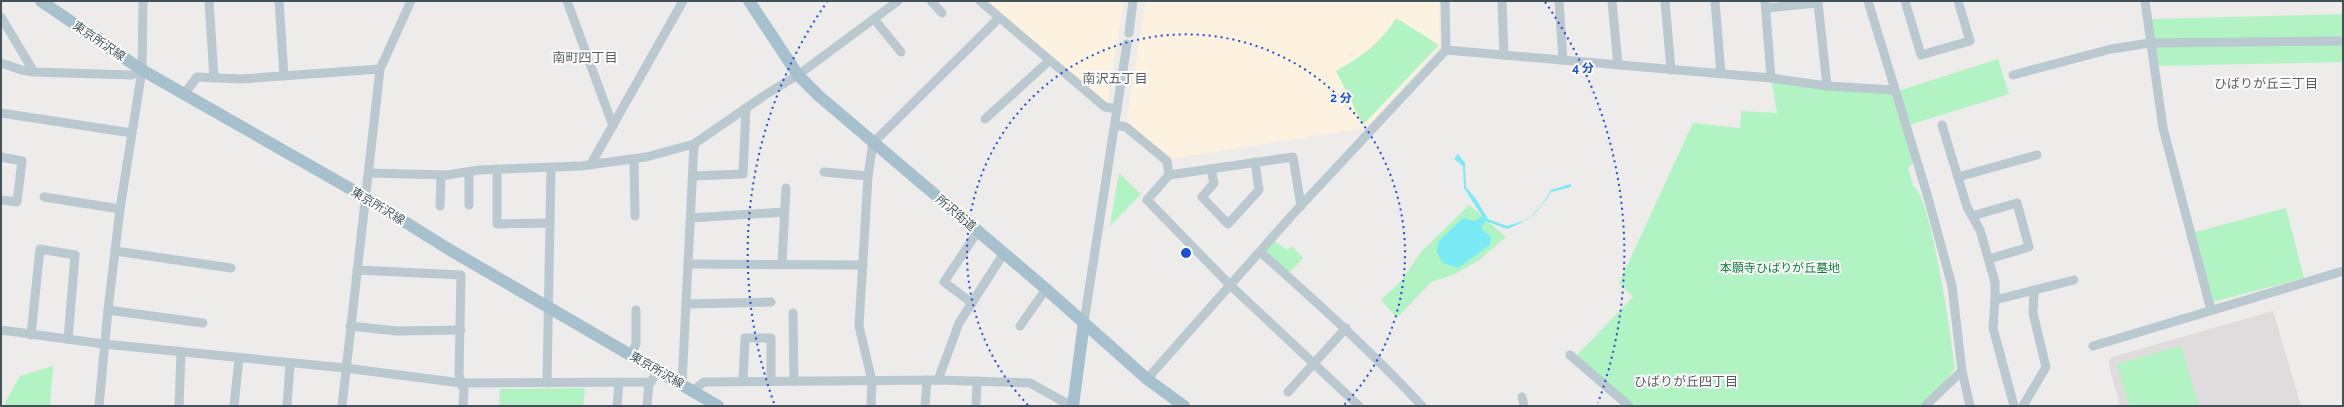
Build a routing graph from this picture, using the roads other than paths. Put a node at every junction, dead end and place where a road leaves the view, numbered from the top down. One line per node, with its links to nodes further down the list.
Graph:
1 (41, 1): 40 (main road, 東京所沢線)
2 (143, 1): 40 (street)
3 (209, 1): 47 (street)
4 (279, 1): 46 (street)
5 (411, 1): 39 (street)
6 (568, 1): 58 (street)
7 (683, 1): 58 (street)
8 (749, 1): 44 (main road, 所沢街道)
9 (898, 1): 27 (street)
10 (931, 1): 24 (street)
11 (980, 1): 26 (street)
12 (1133, 1): 28 (street)
13 (1445, 1): 32 (street)
14 (1502, 1): 34 (street)
15 (1559, 1): 35 (street)
16 (1612, 1): 38 (street)
17 (1665, 1): 41 (street)
18 (1715, 1): 43 (street)
19 (1868, 1): 50 (street)
20 (1905, 1): 21 (street)
21 (1958, 1)
22 (2145, 1): 31 (street)
23 (1765, 4): 48 (street); 49 (street)
24 (942, 13)
25 (1, 17): 42 (street)
26 (999, 18): 36 (street); 60 (street)
27 (874, 19): 33 (street); 44 (street)
28 (1129, 32)
29 (2343, 41): 31 (street)
30 (1127, 44): 53 (street)
31 (2150, 44): 45 (street); 113 (street)
32 (1446, 50): 34 (street); 84 (street)
33 (901, 52)
34 (1504, 55): 35 (street)
35 (1563, 60): 38 (street)
36 (1048, 61): 53 (street); 55 (street)
37 (1, 63): 42 (street)
38 (1618, 65): 41 (street)
39 (380, 69): 46 (street); 72 (street)
40 (142, 70): 42 (street); 51 (main road, 東京所沢線); 59 (street)
41 (1671, 70): 43 (street)
42 (34, 72)
43 (1722, 74): 48 (street)
44 (798, 75): 52 (street); 60 (main road, 所沢街道)
45 (2013, 75)
46 (284, 76): 47 (street)
47 (214, 78): 51 (street)
48 (1772, 78): 49 (street)
49 (1826, 86): 50 (street)
50 (1894, 90): 134 (street)
51 (185, 93): 80 (main road, 東京所沢線)
52 (746, 108): 61 (street); 75 (street)
53 (1117, 109): 56 (street)
54 (1, 113): 59 (street)
55 (985, 119)
56 (1115, 125): 74 (street); 115 (street)
57 (1942, 125): 77 (street)
58 (613, 126): 66 (street)
59 (132, 132): 85 (street)
60 (873, 143): 76 (street); 91 (main road, 所沢街道)
61 (694, 144): 64 (street); 75 (street)
62 (2037, 154): 77 (street)
63 (1, 157): 81 (street)
64 (634, 159): 66 (street); 87 (street)
65 (1255, 162): 69 (street); 69 (street); 84 (street)
66 (591, 164): 67 (street)
67 (551, 168): 68 (street); 90 (street)
68 (497, 169): 70 (street); 90 (street)
69 (1211, 169): 74 (street)
70 (469, 172): 73 (street); 82 (street)
71 (824, 172): 76 (street)
72 (368, 173): 73 (street); 80 (street)
73 (441, 175): 83 (street)
74 (1169, 175): 103 (street)
75 (693, 176): 89 (street)
76 (868, 176): 98 (street)
77 (1958, 177): 88 (street)
78 (786, 188): 86 (street)
79 (44, 198): 85 (street)
80 (365, 198): 100 (street); 110 (main road, 東京所沢線)
81 (1, 200)
82 (469, 205)
83 (440, 206)
84 (1301, 206): 93 (street)
85 (120, 209): 92 (street)
86 (784, 212): 89 (street); 97 (street)
87 (635, 216)
88 (1972, 216): 95 (street); 95 (street)
89 (691, 218): 96 (street)
90 (550, 223): 110 (street)
91 (978, 231): 94 (main road, 所沢街道); 108 (street)
92 (115, 251): 99 (street); 111 (street)
93 (1260, 252): 103 (street); 119 (street)
94 (1004, 253): 104 (main road, 所沢街道); 108 (street)
95 (1989, 259): 106 (street)
96 (689, 264): 97 (street); 109 (street)
97 (782, 264): 98 (street)
98 (863, 265): 141 (street)
99 (231, 268)
100 (357, 270): 117 (street); 121 (street)
101 (2343, 272): 113 (street)
102 (2074, 280): 105 (street)
103 (1230, 285): 131 (street); 135 (street)
104 (1046, 288): 115 (main road, 所沢街道); 118 (street)
105 (2034, 290): 106 (street); 169 (street)
106 (1995, 300): 168 (street)
107 (771, 302): 109 (street)
108 (972, 303): 137 (street)
109 (687, 304): 147 (street)
110 (549, 308): 127 (main road, 東京所沢線); 145 (street)
111 (108, 310): 116 (street); 124 (street)
112 (636, 310): 127 (street)
113 (2211, 310): 125 (street)
114 (793, 312): 140 (street)
115 (1084, 322): 135 (main road, 所沢街道); 149 (main road)
116 (203, 323)
117 (350, 326): 121 (street); 132 (street)
118 (1020, 326)
119 (1346, 328): 131 (street); 164 (street)
120 (1, 330): 122 (street)
121 (461, 330): 144 (street)
122 (31, 335): 123 (street); 123 (street)
123 (68, 339): 124 (street)
124 (104, 344): 126 (street); 150 (street)
125 (2093, 346)
126 (181, 353): 129 (street); 151 (street)
127 (631, 355): 133 (main road, 東京所沢線)
128 (1570, 355): 165 (street)
129 (239, 358): 130 (street); 152 (street)
130 (290, 364): 132 (street); 153 (street)
131 (1313, 364): 148 (street); 163 (street)
132 (345, 368): 144 (street); 154 (street)
133 (658, 370): 143 (street); 147 (main road, 東京所沢線)
134 (1962, 371): 166 (street); 167 (street)
135 (1147, 379): 162 (main road, 所沢街道)
136 (927, 380): 137 (street); 141 (street); 160 (street)
137 (938, 380): 142 (street)
138 (743, 381): 139 (street); 139 (street); 147 (street)
139 (771, 381): 140 (street)
140 (794, 381): 141 (street)
141 (872, 381): 159 (street)
142 (977, 381): 149 (street); 161 (street)
143 (649, 382): 146 (street); 157 (street)
144 (461, 383): 145 (street); 155 (street)
145 (547, 383): 146 (street)
146 (619, 383): 156 (street)
147 (687, 388): 158 (main road, 東京所沢線)
148 (1288, 392)
149 (1073, 404)
150 (99, 406)
151 (179, 406)
152 (234, 406)
153 (286, 406)
154 (342, 406)
155 (463, 406)
156 (617, 406)
157 (647, 406)
158 (718, 406)
159 (871, 406)
160 (925, 406)
161 (976, 406)
162 (1184, 406)
163 (1358, 406)
164 (1422, 406)
165 (1629, 406)
166 (1925, 406)
167 (1970, 406)
168 (2014, 406)
169 (2024, 406)

